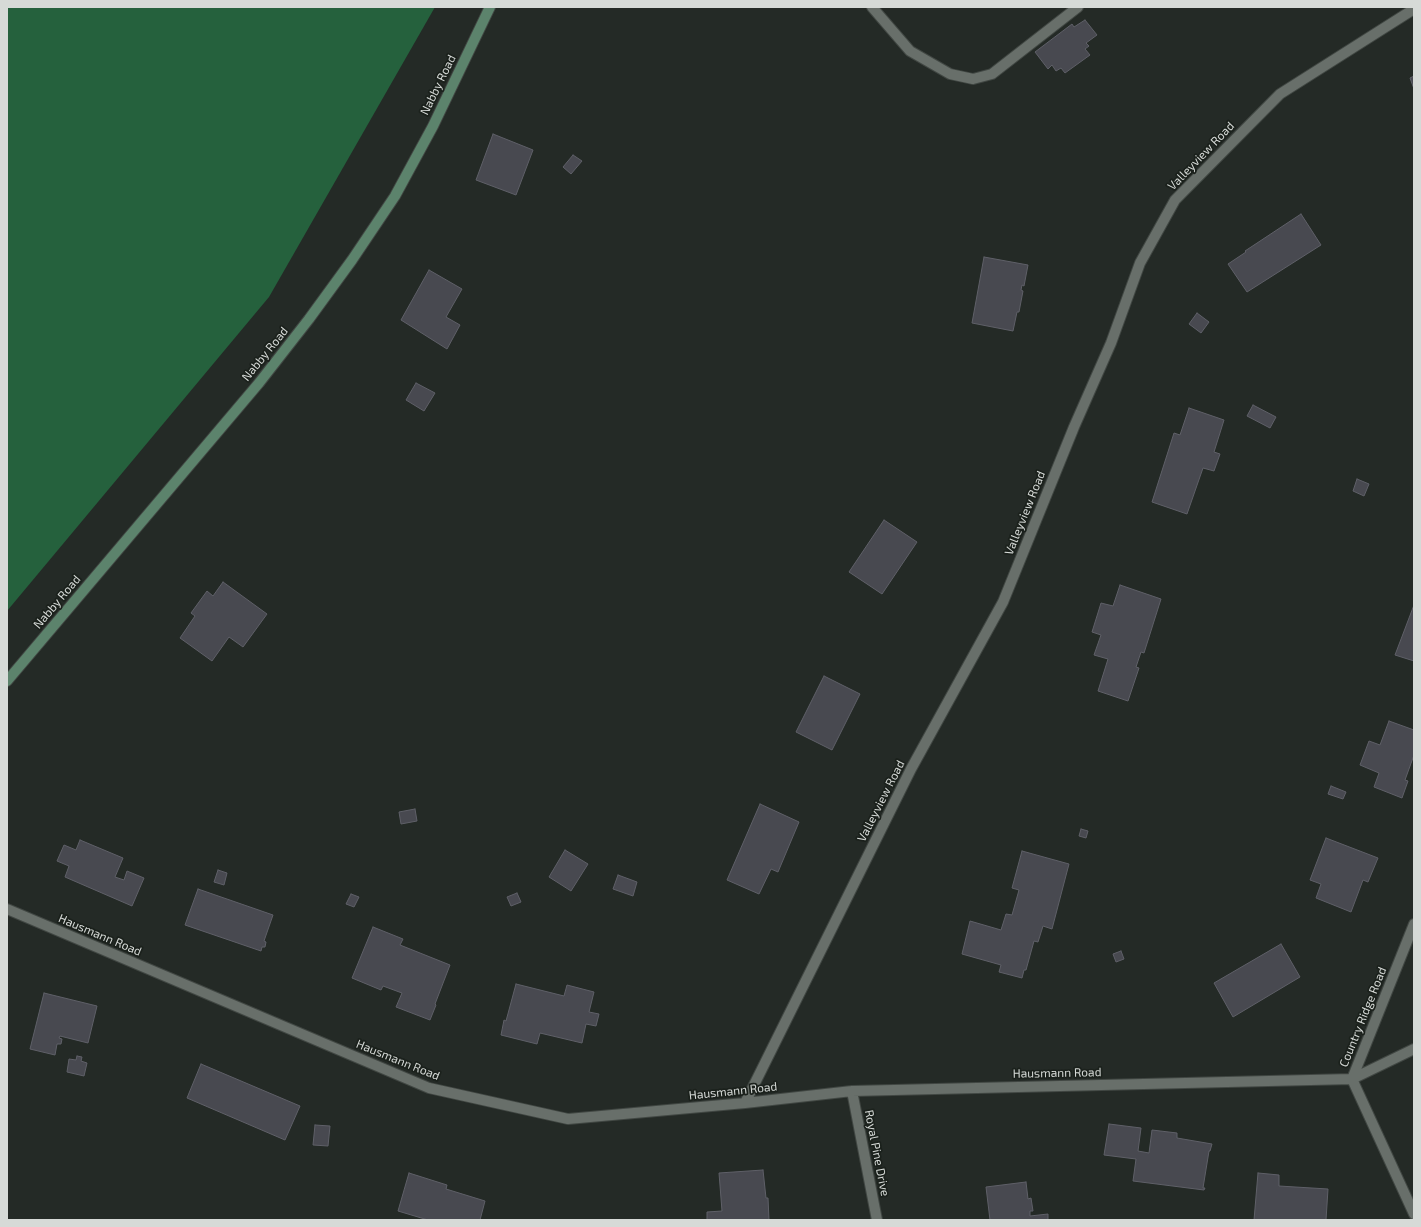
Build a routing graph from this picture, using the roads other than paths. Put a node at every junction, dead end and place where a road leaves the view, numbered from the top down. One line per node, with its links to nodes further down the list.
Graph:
1 (490, 7): 5 (main road, Nabby Road)
2 (872, 7): 3 (street)
3 (1078, 7)
4 (1414, 9): 11 (street, Valleyview Road)
5 (7, 681)
6 (7, 909): 11 (street, Hausmann Road)
7 (1414, 924): 9 (street, Country Ridge Road)
8 (1414, 1049): 9 (street, Country Ridge Road)
9 (1352, 1079): 10 (street, Hausmann Road); 12 (street)
10 (852, 1091): 11 (street, Hausmann Road); 13 (street, Royal Pine Drive)
11 (745, 1103)
12 (1414, 1214)
13 (877, 1220)

